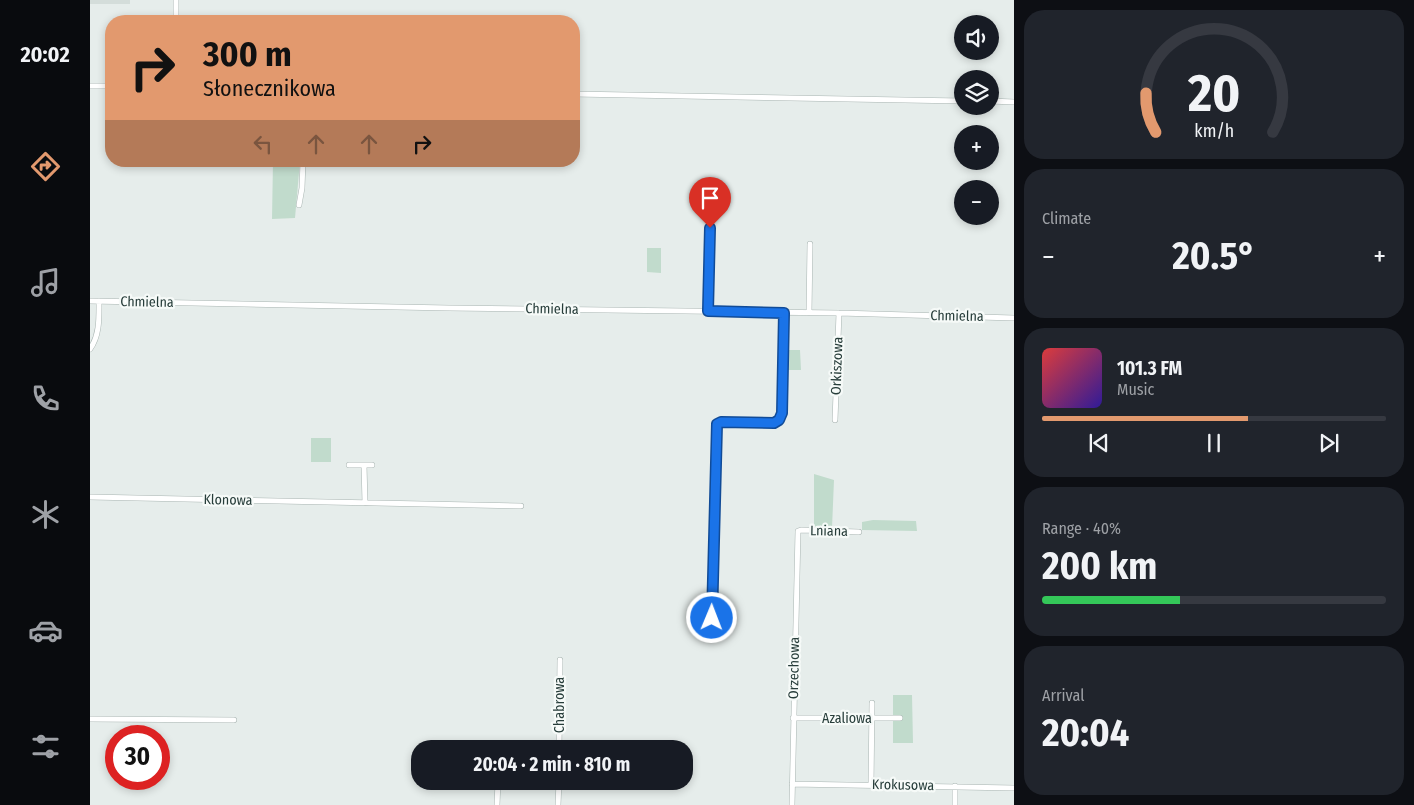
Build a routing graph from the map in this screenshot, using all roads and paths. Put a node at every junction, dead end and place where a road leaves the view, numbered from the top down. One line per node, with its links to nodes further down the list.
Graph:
1 (176, 0): 2 (street)
2 (176, 15)
3 (90, 86): 4 (street)
4 (105, 86)
5 (580, 94): 6 (street)
6 (954, 100)
7 (999, 101): 8 (street)
8 (1014, 102)
9 (303, 167): 10 (street)
10 (299, 205)
11 (710, 228): 15 (street)
12 (810, 244): 17 (street)
13 (90, 301): 14 (street, Chmielna)
14 (99, 301): 15 (street, Chmielna); 20 (street)
15 (708, 311): 16 (street, Chmielna)
16 (784, 313): 17 (street, Chmielna); 30 (street)
17 (809, 313): 18 (street, Chmielna)
18 (839, 313): 19 (street, Chmielna); 21 (street, Orkiszowa)
19 (1014, 318)
20 (90, 349)
21 (835, 420)
22 (372, 464): 24 (street)
23 (349, 465): 24 (street)
24 (364, 465): 26 (street)
25 (90, 497): 26 (street, Klonowa)
26 (365, 503): 27 (street, Klonowa)
27 (521, 506)
28 (798, 531): 29 (street, Lniana); 34 (street, Orzechowa)
29 (859, 532)
30 (712, 618)
31 (560, 660): 38 (street, Chabrowa)
32 (872, 703): 35 (street)
33 (90, 718): 37 (street)
34 (793, 718): 35 (street, Azaliowa); 39 (street, Orzechowa)
35 (872, 718): 36 (street, Azaliowa); 40 (street)
36 (900, 718)
37 (234, 720)
38 (559, 740)
39 (792, 784): 40 (street, Krokusowa); 47 (street, Orzechowa)
40 (871, 785): 41 (street, Krokusowa)
41 (955, 786): 42 (street, Krokusowa); 48 (street)
42 (1014, 788)
43 (498, 790): 45 (street)
44 (559, 790): 46 (street)
45 (497, 805)
46 (558, 805)
47 (792, 805)
48 (955, 805)

